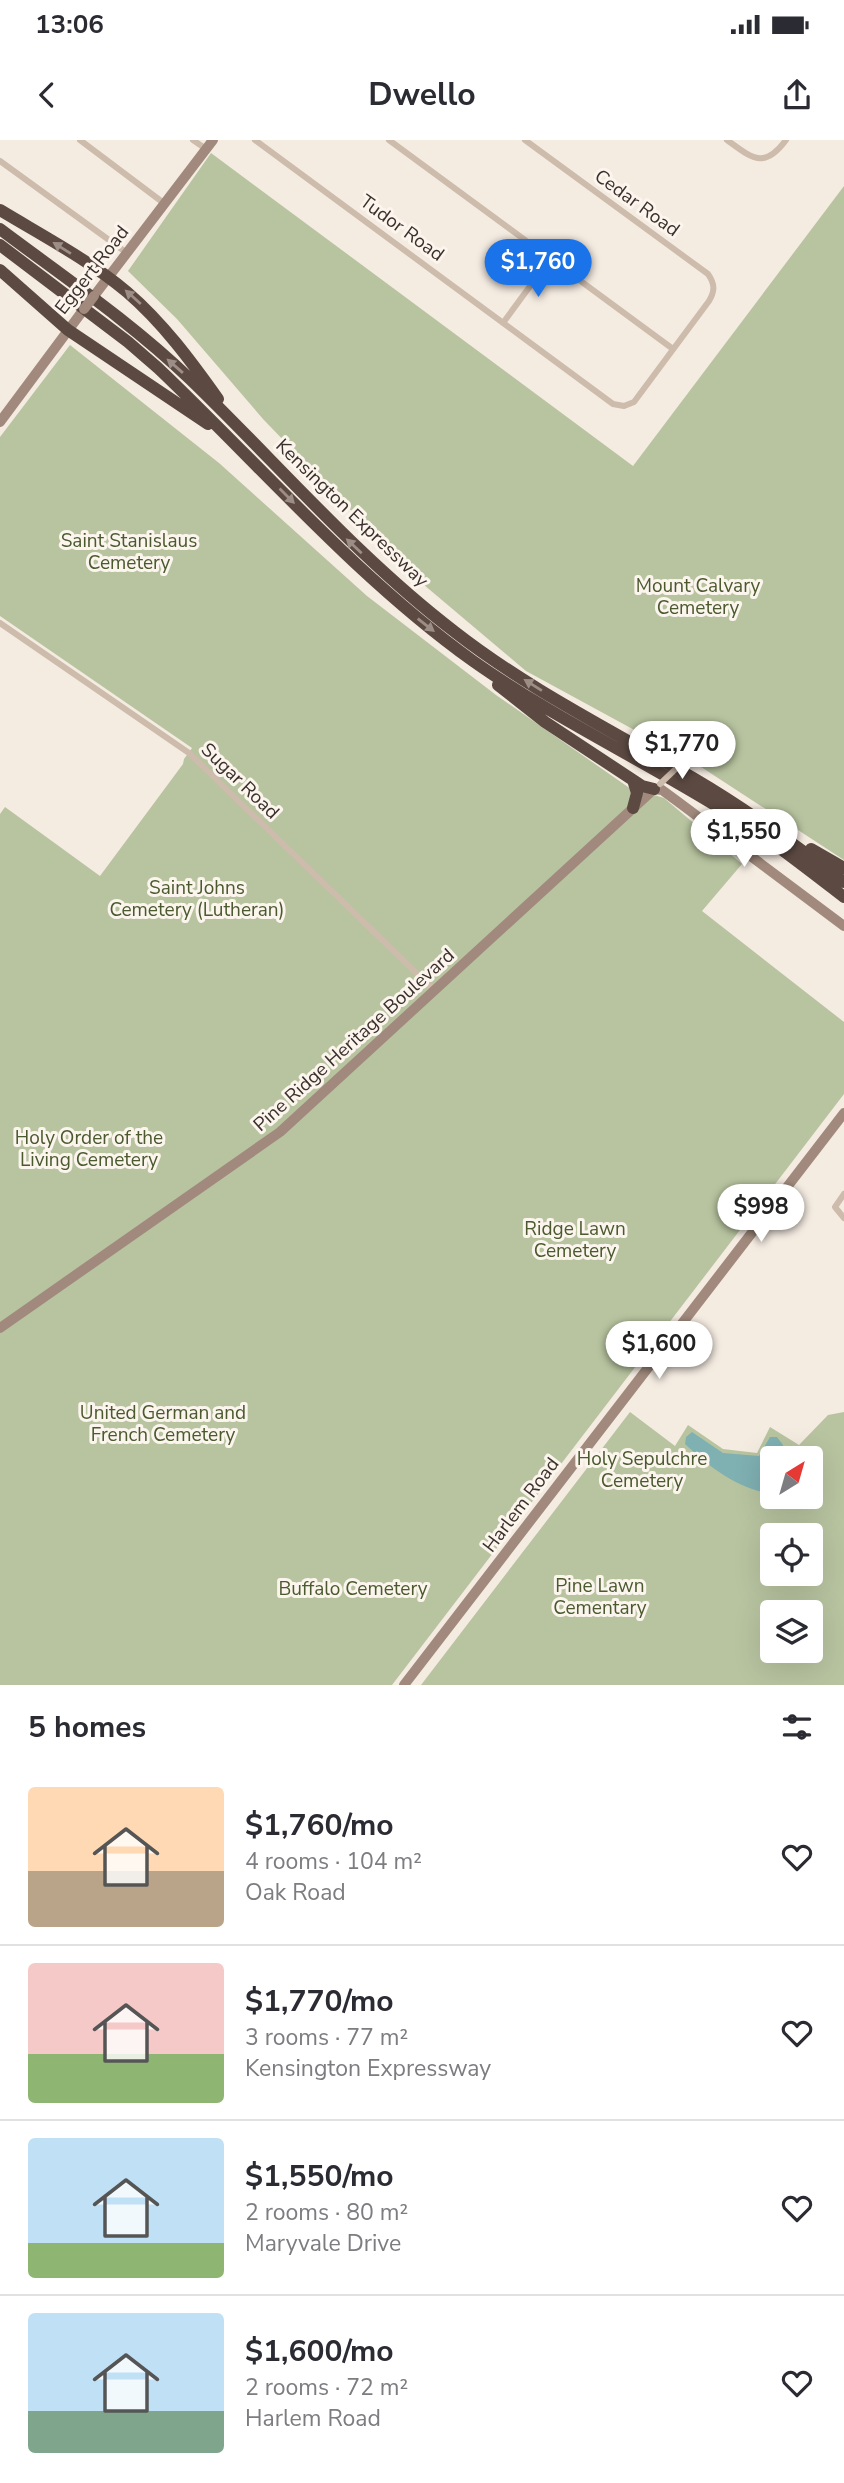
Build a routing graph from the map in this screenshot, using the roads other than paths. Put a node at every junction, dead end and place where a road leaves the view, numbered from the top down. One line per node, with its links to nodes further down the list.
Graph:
1 (80, 140): 11 (street)
2 (193, 140): 9 (street)
3 (213, 140): 9 (street, Eggert Road)
4 (255, 140): 20 (street, Tudor Road)
5 (389, 140): 16 (street)
6 (525, 140): 19 (street, Cedar Road)
7 (727, 140): 8 (street)
8 (786, 140)
9 (206, 149): 11 (street, Eggert Road)
10 (0, 162): 15 (street)
11 (165, 204): 15 (street, Eggert Road)
12 (0, 210): 18 (highway, one-way to 12)
13 (0, 229): 24 (highway, Kensington Expressway, one-way to 13)
14 (0, 245): 25 (highway, Kensington Expressway)
15 (127, 253): 18 (street, Eggert Road)
16 (551, 258): 20 (street); 22 (street)
17 (0, 270): 21 (highway)
18 (108, 278): 21 (street, Eggert Road, bridge); 24 (highway, one-way to 18)
19 (709, 301): 22 (street, Tudor Road)
20 (503, 323): 22 (street, Tudor Road)
21 (70, 328): 23 (street, Eggert Road); 25 (highway)
22 (673, 349)
23 (0, 422)
24 (241, 431): 32 (highway, Kensington Expressway, one-way to 24)
25 (239, 447): 27 (highway, Kensington Expressway, one-way to 27)
26 (0, 623): 37 (street, Sugar Road)
27 (472, 661): 29 (highway); 35 (highway, Kensington Expressway)
28 (703, 743): 30 (street, Pine Ridge Heritage Boulevard, bridge)
29 (633, 780): 30 (highway); 31 (highway)
30 (657, 786): 31 (street, Pine Ridge Heritage Boulevard); 36 (street)
31 (633, 808): 37 (street, Pine Ridge Heritage Boulevard)
32 (776, 831): 33 (highway); 34 (highway, Kensington Expressway)
33 (844, 868)
34 (844, 882)
35 (844, 897)
36 (844, 926)
37 (435, 990): 41 (street, Pine Ridge Heritage Boulevard)
38 (844, 1113): 42 (street, Harlem Road)
39 (844, 1195): 40 (street)
40 (844, 1218)
41 (0, 1328)
42 (404, 1685)

